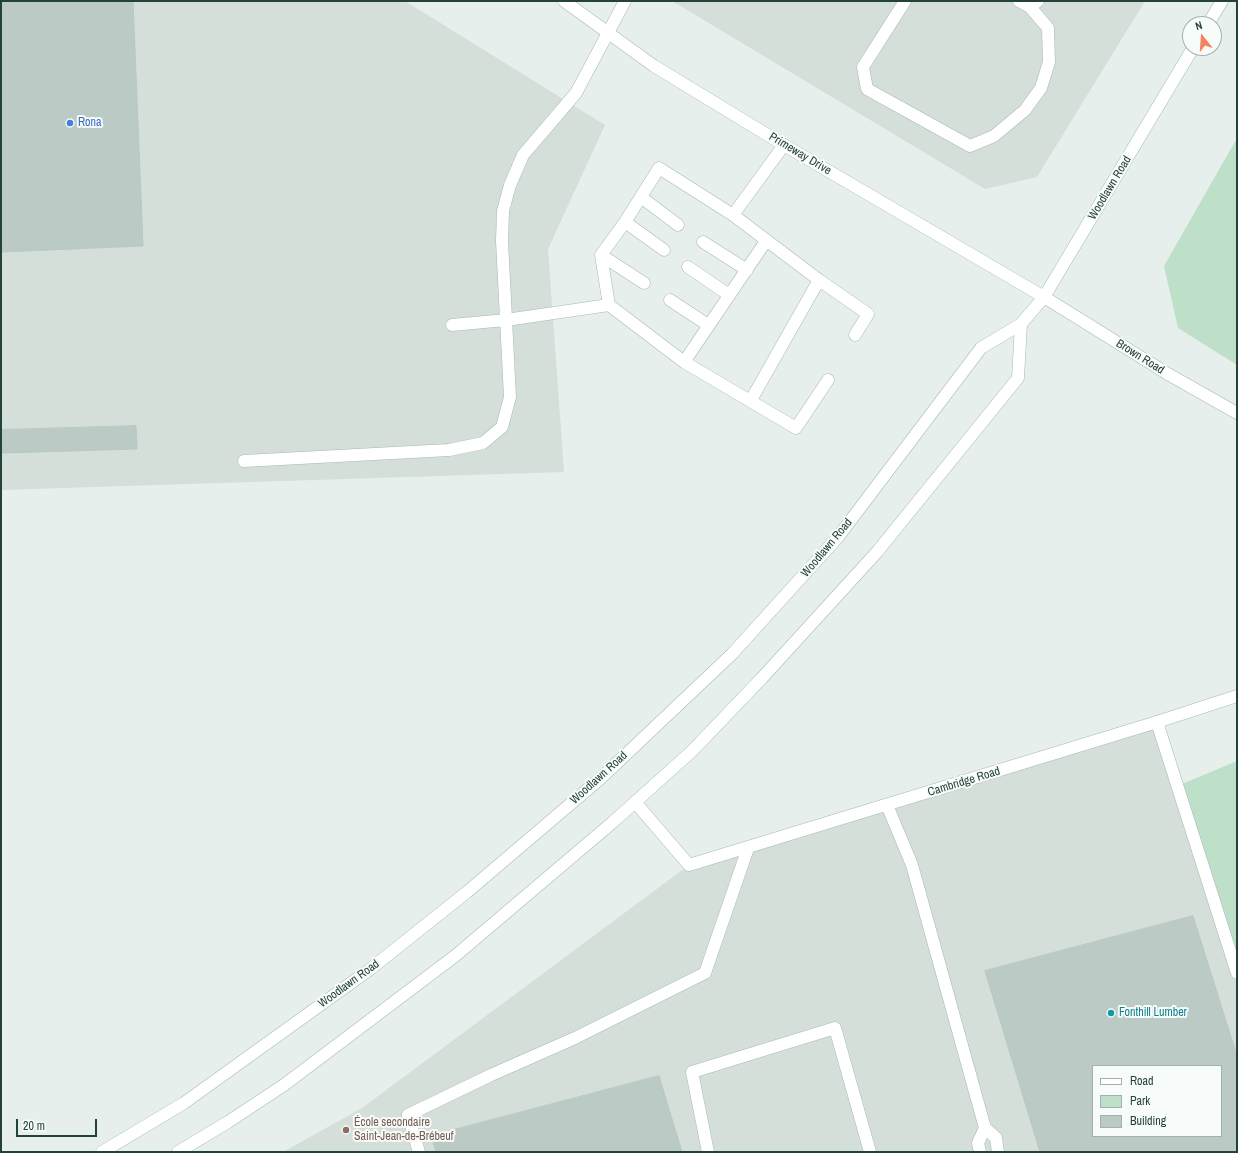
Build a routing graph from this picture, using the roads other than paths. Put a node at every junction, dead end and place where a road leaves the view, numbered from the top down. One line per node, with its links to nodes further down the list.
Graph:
1 (564, 1): 8 (main road, Primeway Drive)
2 (625, 1): 8 (main road)
3 (905, 1): 6 (main road)
4 (1019, 1): 6 (main road)
5 (1222, 1): 7 (main road)
6 (1034, 4)
7 (1213, 16)
8 (608, 33): 10 (main road, Primeway Drive); 27 (main road)
9 (1189, 56): 24 (main road, Woodlawn Road)
10 (784, 145): 12 (main road); 24 (main road, Primeway Drive)
11 (641, 197): 12 (main road); 13 (main road); 14 (main road)
12 (732, 215): 15 (main road)
13 (625, 222): 17 (main road); 18 (main road)
14 (678, 225)
15 (766, 241): 20 (main road); 21 (main road)
16 (703, 242): 20 (main road)
17 (664, 250)
18 (601, 255): 22 (main road); 26 (main road)
19 (688, 267): 23 (main road)
20 (747, 270): 23 (main road)
21 (819, 280): 31 (main road); 34 (main road)
22 (644, 283)
23 (730, 295): 30 (main road)
24 (1044, 297): 28 (main road, Woodlawn Road); 35 (main road, Brown Road)
25 (670, 300): 30 (main road)
26 (609, 305): 27 (main road); 32 (main road)
27 (506, 320): 29 (main road); 36 (main road)
28 (1021, 324): 39 (main road); 44 (main road, Woodlawn Road)
29 (452, 325)
30 (708, 325): 32 (main road)
31 (855, 336)
32 (684, 362): 34 (main road)
33 (828, 380): 34 (main road)
34 (751, 400)
35 (1237, 413)
36 (244, 461)
37 (1237, 696): 38 (main road, Cambridge Road)
38 (1157, 722): 40 (main road, Cambridge Road); 42 (main road)
39 (635, 802): 41 (main road, Cambridge Road); 45 (main road)
40 (887, 805): 41 (main road, Cambridge Road); 43 (main road)
41 (748, 848): 46 (main road)
42 (1237, 973)
43 (985, 1128): 49 (main road); 50 (main road)
44 (102, 1152)
45 (178, 1152)
46 (419, 1152)
47 (708, 1152): 48 (main road)
48 (870, 1152)
49 (980, 1152)
50 (998, 1152)

